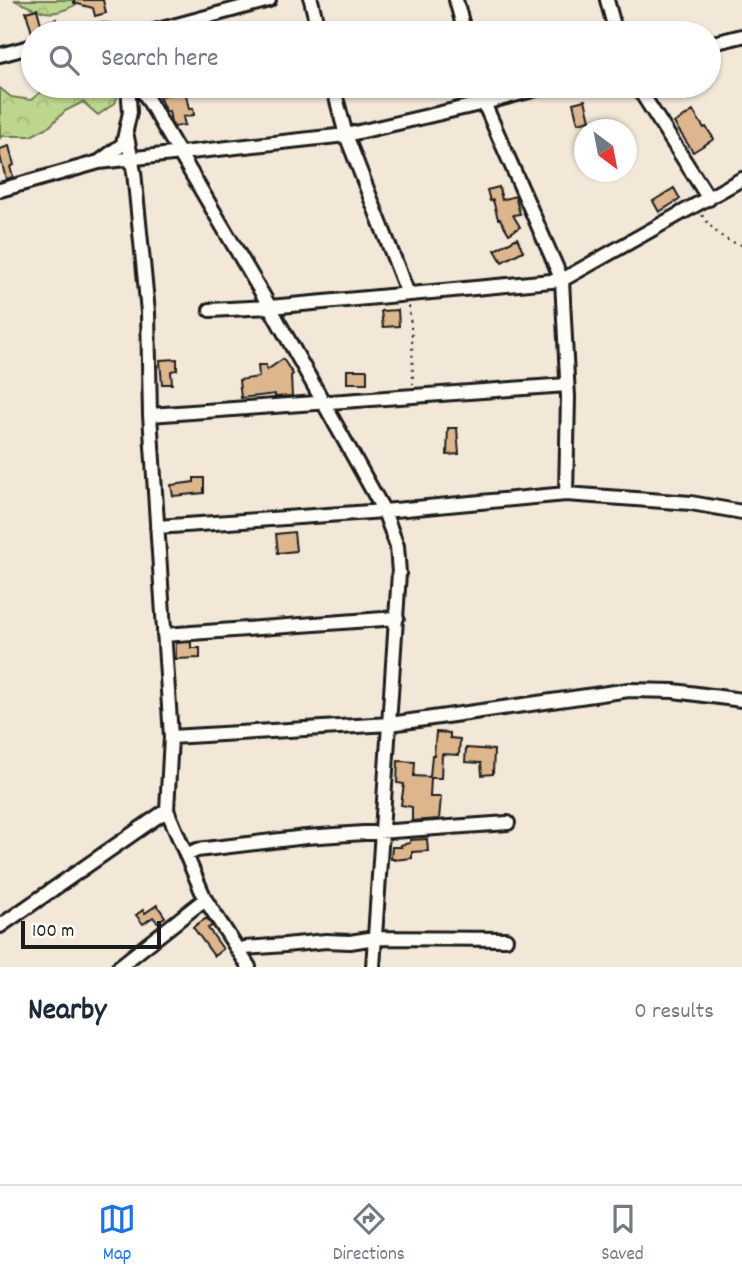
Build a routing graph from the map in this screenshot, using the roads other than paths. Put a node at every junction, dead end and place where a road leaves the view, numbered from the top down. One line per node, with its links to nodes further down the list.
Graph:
1 (269, 0): 5 (street)
2 (311, 0): 6 (street)
3 (456, 0): 7 (street)
4 (607, 0): 8 (street)
5 (191, 21)
6 (316, 21)
7 (462, 21)
8 (613, 21)
9 (742, 36): 10 (street)
10 (721, 41)
11 (21, 49): 12 (street)
12 (0, 55)
13 (129, 98): 20 (street)
14 (147, 98): 22 (street)
15 (336, 98): 21 (street)
16 (483, 98): 19 (street)
17 (503, 98): 19 (street)
18 (646, 98): 27 (street)
19 (484, 103): 21 (street); 28 (street)
20 (126, 132): 23 (street); 24 (street)
21 (346, 135): 22 (street); 29 (street)
22 (180, 153): 23 (street); 30 (street)
23 (131, 159): 24 (street); 34 (street)
24 (99, 162): 26 (street)
25 (742, 179): 27 (street)
26 (0, 190)
27 (709, 199): 28 (street)
28 (562, 280): 29 (street); 32 (street)
29 (408, 294): 30 (street)
30 (270, 307): 31 (street); 33 (street)
31 (211, 310)
32 (567, 385): 33 (street); 35 (street)
33 (324, 404): 34 (street); 36 (street)
34 (150, 415): 38 (street)
35 (566, 494): 36 (street); 37 (street)
36 (384, 511): 38 (street); 39 (street)
37 (742, 512)
38 (157, 527): 40 (street)
39 (397, 618): 40 (street); 42 (street)
40 (164, 635): 43 (street)
41 (742, 700): 42 (street)
42 (390, 723): 43 (street); 46 (street)
43 (171, 737): 44 (street)
44 (167, 810): 47 (street); 49 (street)
45 (508, 824): 46 (street)
46 (383, 831): 47 (street); 50 (street)
47 (186, 855): 48 (street)
48 (205, 899): 52 (street); 53 (street)
49 (0, 926)
50 (375, 938): 51 (street); 52 (street); 55 (street)
51 (506, 939)
52 (239, 951): 54 (street)
53 (119, 967)
54 (249, 967)
55 (373, 967)

